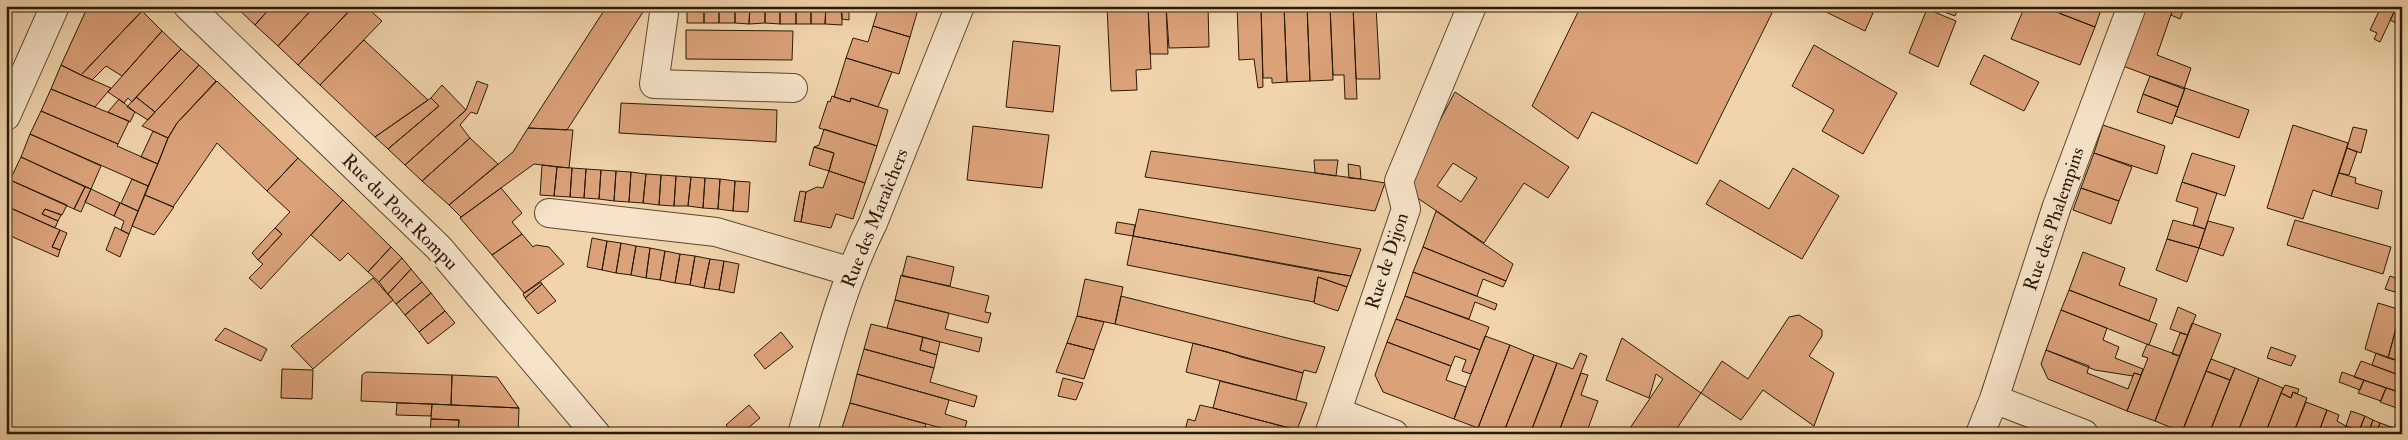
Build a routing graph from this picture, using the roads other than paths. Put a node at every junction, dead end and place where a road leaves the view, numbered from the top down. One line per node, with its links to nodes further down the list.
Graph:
1 (55, 6): 8 (street)
2 (188, 6): 13 (street, Rue du Pont Rompu)
3 (665, 6): 7 (street)
4 (960, 6): 10 (street, Rue des Maraîchers)
5 (1472, 6): 12 (street, Rue de Dijon)
6 (2132, 6): 11 (street, Rue des Phalempins)
7 (793, 88)
8 (6, 116)
9 (549, 214): 10 (street)
10 (852, 272): 14 (street, Rue des Maraîchers)
11 (1994, 398): 16 (street, Rue des Phalempins); 17 (street)
12 (1333, 423): 15 (street)
13 (596, 434)
14 (802, 434)
15 (1394, 434)
16 (1980, 434)
17 (2084, 434)

